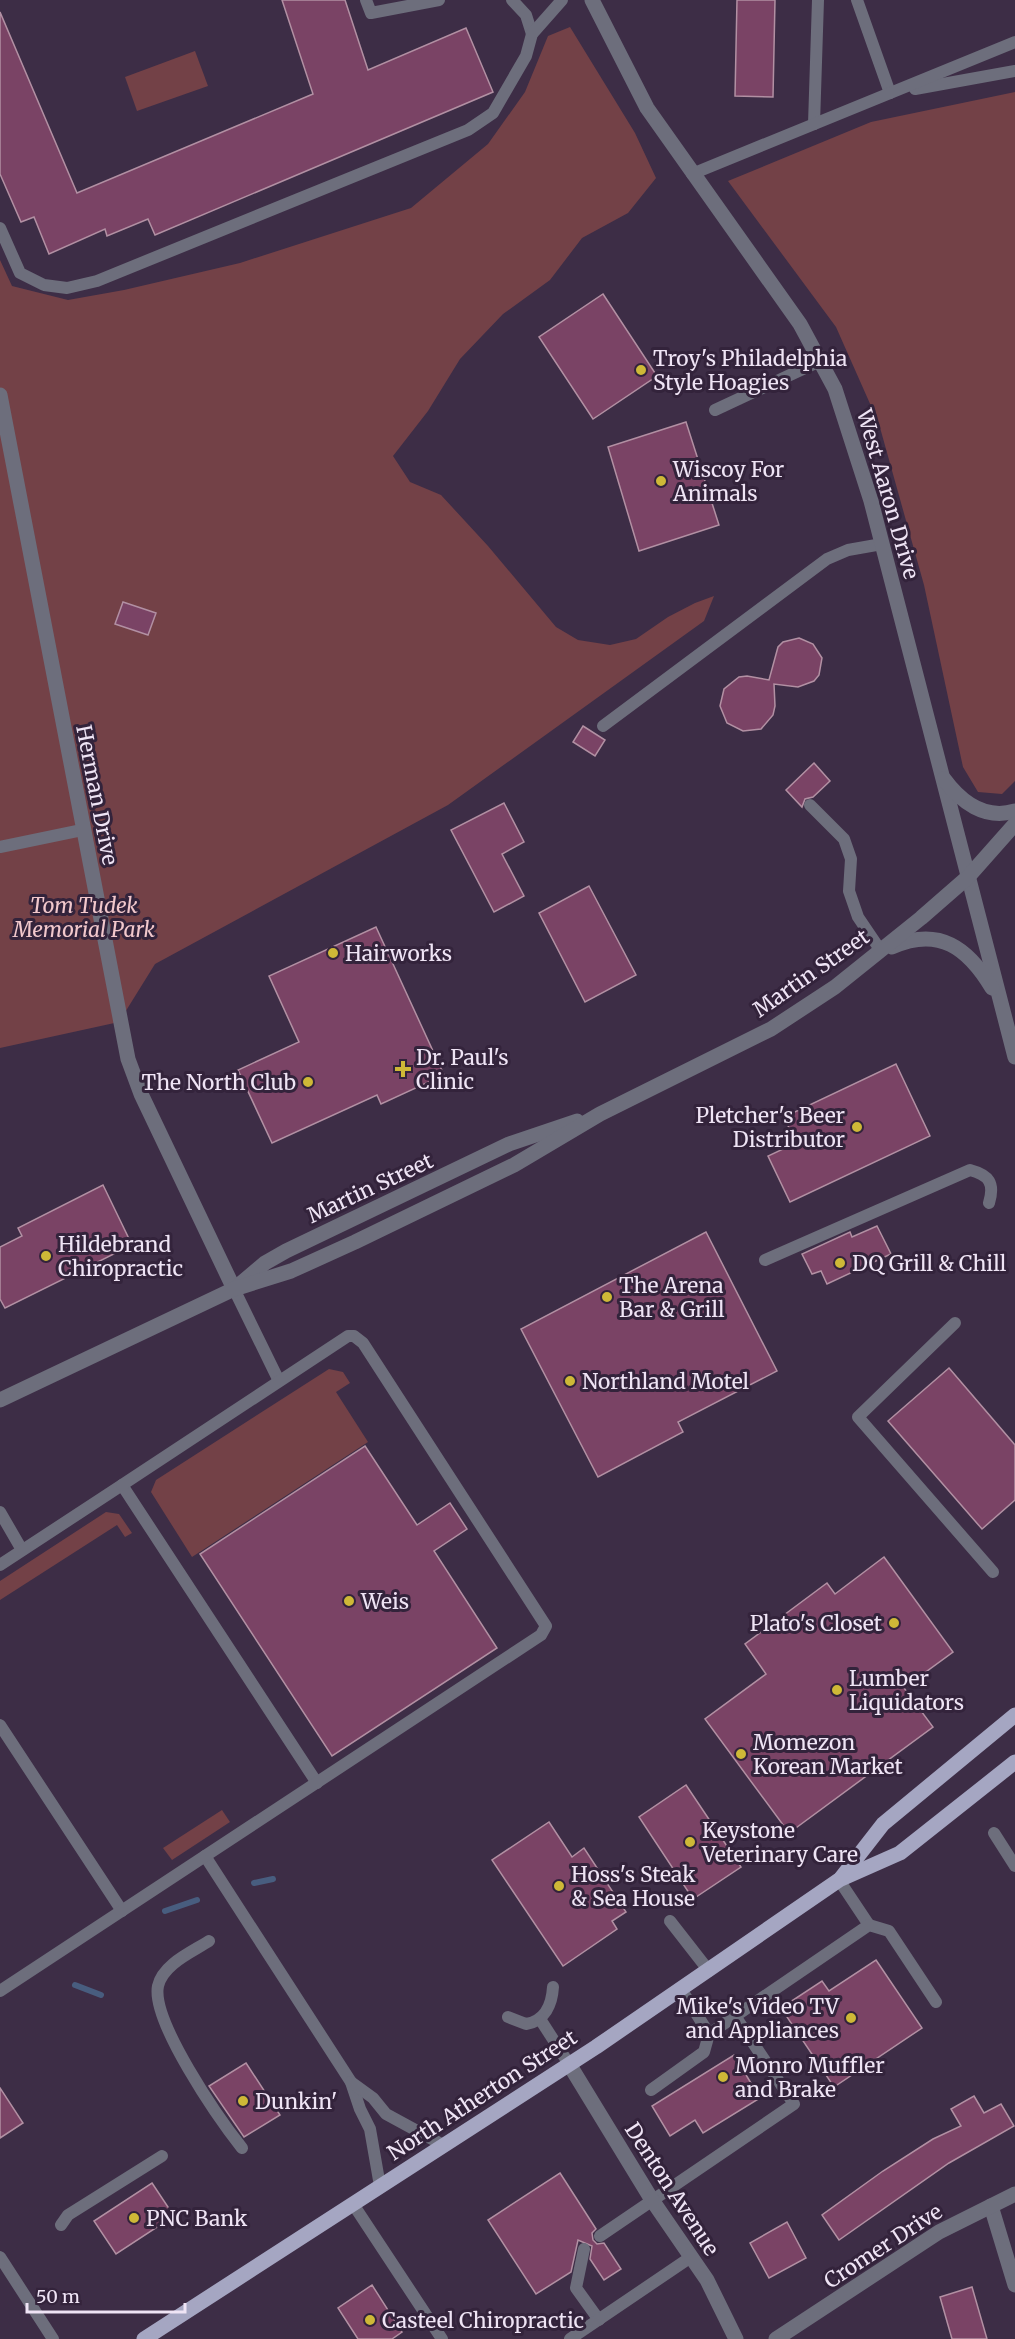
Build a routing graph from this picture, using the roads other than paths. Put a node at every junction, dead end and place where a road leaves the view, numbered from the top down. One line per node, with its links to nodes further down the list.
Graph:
1 (366, 0): 2 (lane)
2 (439, 0)
3 (512, 0): 8 (lane)
4 (562, 0): 8 (lane)
5 (592, 0): 13 (street, West Aaron Drive)
6 (818, 0): 12 (lane)
7 (857, 0): 11 (lane)
8 (532, 34): 14 (lane)
9 (1015, 42): 11 (lane)
10 (1015, 71): 11 (lane)
11 (890, 93): 12 (lane)
12 (814, 124): 13 (lane)
13 (692, 174): 15 (street, West Aaron Drive)
14 (0, 228)
15 (822, 360): 17 (lane); 18 (street, West Aaron Drive)
16 (1, 402): 24 (street, Herman Drive)
17 (714, 410)
18 (882, 544): 19 (lane); 20 (street, West Aaron Drive)
19 (603, 726)
20 (941, 776): 22 (street); 26 (street, West Aaron Drive)
21 (810, 805): 27 (lane)
22 (1015, 811)
23 (1015, 824): 26 (street, Martin Street)
24 (82, 830): 25 (lane); 32 (street, Herman Drive)
25 (0, 847)
26 (968, 878): 27 (street, Martin Street); 28 (street, West Aaron Drive)
27 (881, 951): 28 (street); 32 (street, Martin Street)
28 (1000, 1001): 29 (street, West Aaron Drive)
29 (1015, 1057)
30 (989, 1203): 31 (lane)
31 (765, 1260)
32 (234, 1289): 34 (lane); 35 (street, Martin Street)
33 (955, 1323): 40 (lane)
34 (279, 1382): 36 (lane); 44 (lane)
35 (0, 1400)
36 (122, 1485): 38 (lane); 44 (lane)
37 (0, 1512): 38 (lane)
38 (22, 1550): 39 (lane)
39 (0, 1565)
40 (993, 1572)
41 (1015, 1715): 48 (main road, North Atherton Street)
42 (0, 1725): 49 (lane)
43 (1015, 1762): 48 (main road, North Atherton Street)
44 (317, 1783): 46 (lane)
45 (994, 1833): 47 (lane)
46 (206, 1856): 49 (lane); 63 (lane)
47 (1015, 1866)
48 (839, 1880): 51 (lane); 53 (main road, North Atherton Street)
49 (122, 1911): 56 (lane)
50 (670, 1921): 53 (lane)
51 (869, 1925): 57 (lane); 58 (lane)
52 (209, 1941): 66 (lane)
53 (709, 1971): 55 (main road, North Atherton Street)
54 (553, 1987): 60 (lane)
55 (681, 1989): 61 (lane); 62 (main road, North Atherton Street)
56 (0, 1991)
57 (936, 2002)
58 (735, 2016): 61 (lane); 70 (lane)
59 (508, 2017): 60 (lane)
60 (540, 2019): 62 (lane)
61 (709, 2034): 64 (lane)
62 (569, 2064): 65 (main road, North Atherton Street); 70 (street, Denton Avenue)
63 (351, 2082): 65 (lane); 68 (lane)
64 (651, 2090)
65 (443, 2145): 68 (main road, North Atherton Street)
66 (242, 2148)
67 (162, 2156): 73 (lane)
68 (380, 2186): 71 (main road, North Atherton Street)
69 (1015, 2194): 72 (street, Cromer Drive)
70 (652, 2200): 74 (lane); 77 (street, Denton Avenue)
71 (353, 2204): 81 (main road, North Atherton Street); 82 (lane)
72 (990, 2206): 78 (street); 85 (street, Cromer Drive)
73 (61, 2225)
74 (600, 2236)
75 (584, 2249): 79 (lane)
76 (0, 2257): 80 (lane)
77 (692, 2257): 79 (lane); 84 (street, Denton Avenue)
78 (1015, 2285)
79 (599, 2320): 83 (lane)
80 (53, 2339)
81 (144, 2339)
82 (442, 2339)
83 (570, 2339)
84 (736, 2339)
85 (776, 2339)

